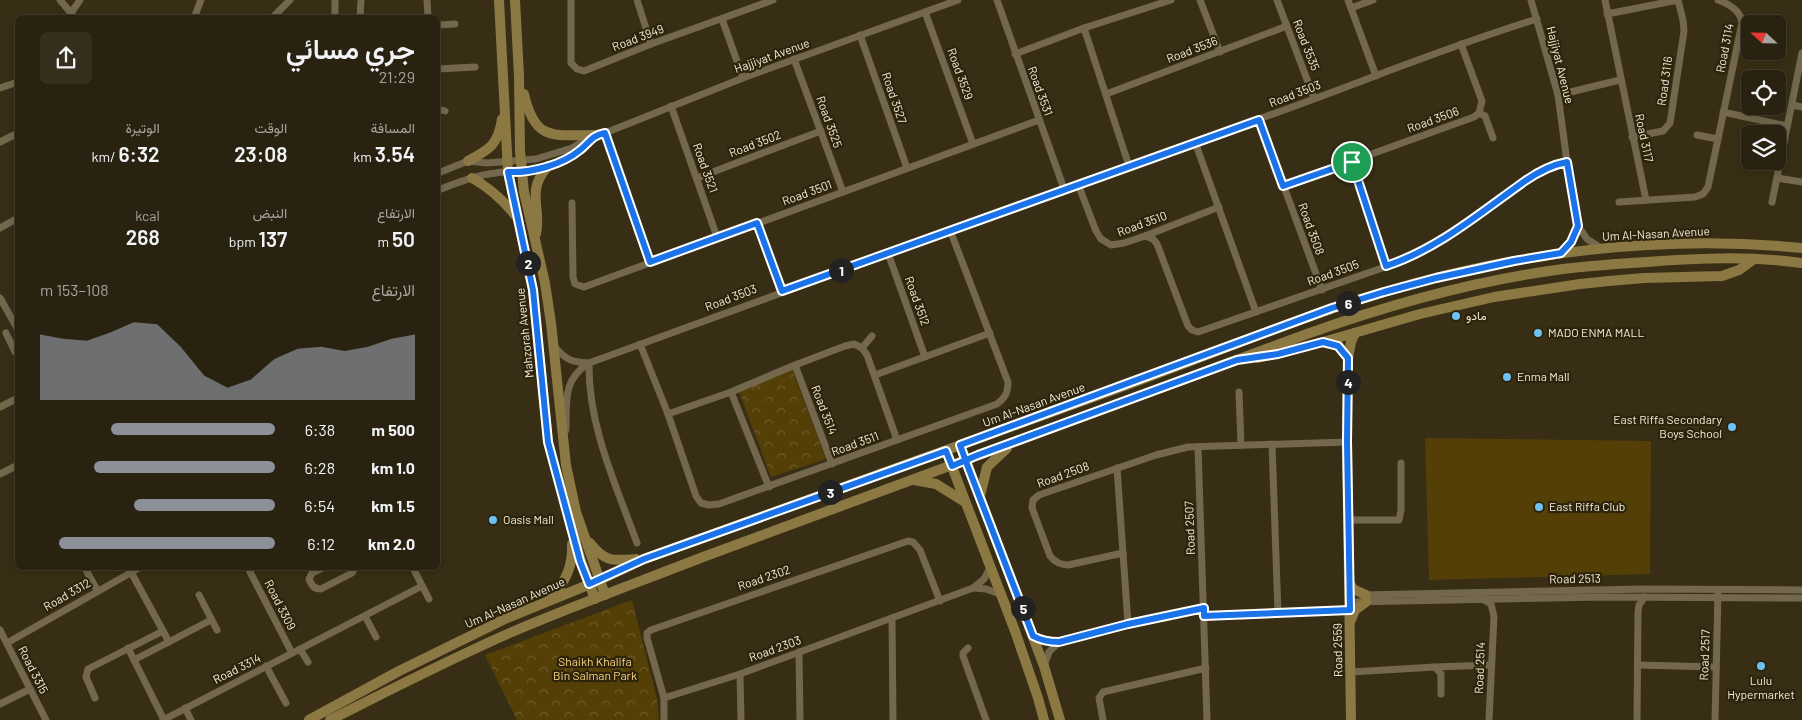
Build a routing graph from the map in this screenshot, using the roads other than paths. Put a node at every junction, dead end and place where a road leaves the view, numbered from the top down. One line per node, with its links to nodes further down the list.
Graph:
1 (60, 0): 28 (street)
2 (80, 0): 28 (street)
3 (201, 0): 29 (street)
4 (290, 0): 30 (street)
5 (335, 0): 31 (street)
6 (361, 0): 32 (street)
7 (427, 0): 33 (street)
8 (499, 0): 60 (main road, Mahzorah Avenue)
9 (515, 0): 51 (main road, Mahzorah Avenue)
10 (570, 0): 11 (street); 43 (street, Road 3949)
11 (578, 0)
12 (637, 0): 43 (street)
13 (774, 0): 35 (street, Road 3949)
14 (958, 0): 26 (street, Hajjiyat Avenue)
15 (997, 0): 47 (street, Road 3531)
16 (1171, 0): 40 (street)
17 (1200, 0): 45 (street)
18 (1277, 0): 39 (street, Road 3535)
19 (1348, 0): 25 (street)
20 (1372, 0): 25 (street)
21 (1531, 0): 36 (street, Hajjiyat Avenue)
22 (1605, 0): 27 (street, Road 3117)
23 (1678, 0): 27 (street); 75 (street, Road 3116)
24 (1718, 0): 34 (street, Road 3114)
25 (1351, 8): 52 (street)
26 (925, 12): 42 (street, Hajjiyat Avenue); 80 (street, Road 3529)
27 (1607, 14): 54 (street, Road 3117)
28 (72, 15)
29 (195, 15)
30 (275, 15)
31 (335, 15)
32 (360, 15)
33 (428, 15)
34 (1741, 17)
35 (722, 19): 43 (street, Road 3949); 53 (street)
36 (1537, 19): 44 (street, Road 3503); 58 (street, Hajjiyat Avenue)
37 (455, 24): 38 (street)
38 (440, 25)
39 (1287, 26): 45 (street, Road 3536); 59 (street, Road 3535)
40 (1084, 28): 47 (street); 57 (street)
41 (1741, 31): 66 (street, Road 3114)
42 (860, 36): 48 (street, Hajjiyat Avenue); 88 (street, Road 3527)
43 (652, 44)
44 (1461, 44): 52 (street, Road 3503); 67 (street, Road 3506)
45 (1220, 52): 57 (street, Road 3536)
46 (1802, 53): 61 (street)
47 (1015, 54): 68 (street, Road 3531)
48 (794, 59): 53 (street, Hajjiyat Avenue); 71 (street, Road 3525)
49 (475, 67): 50 (street)
50 (440, 69)
51 (519, 76): 73 (main road); 81 (main road, Mahzorah Avenue)
52 (1376, 76): 59 (street, Road 3503)
53 (743, 78): 62 (street, Hajjiyat Avenue)
54 (1620, 80): 58 (street); 75 (street, Road 3117)
55 (15, 83): 56 (street)
56 (0, 88)
57 (1106, 94): 87 (street)
58 (1558, 95): 85 (street, Hajjiyat Avenue)
59 (1314, 98): 69 (street, Road 3503)
60 (504, 103): 82 (main road); 83 (main road, Mahzorah Avenue)
61 (1792, 105): 63 (street); 70 (street)
62 (671, 106): 73 (street, Hajjiyat Avenue); 93 (street, Road 3521)
63 (1802, 107)
64 (440, 109): 65 (street)
65 (446, 111)
66 (1723, 112): 70 (street); 77 (street, Road 3114)
67 (1479, 113): 76 (street); 84 (street, Road 3506)
68 (1039, 120): 80 (street, Road 3501); 99 (street, Road 3531)
69 (1259, 120): 79 (street, Road 3503); 97 (street, Road 3508)
70 (1787, 126): 94 (street)
71 (820, 130): 93 (street, Road 3502); 100 (street, Road 3525)
72 (15, 134): 78 (street)
73 (600, 134): 81 (street, Hajjiyat Avenue); 86 (street, Hajjiyat Avenue); 120 (street)
74 (1697, 135): 77 (street)
75 (1632, 137): 101 (street, Road 3117)
76 (1493, 138)
77 (1718, 139): 101 (street, Road 3114)
78 (0, 142)
79 (1195, 142): 87 (street, Road 3503); 105 (street)
80 (973, 144): 88 (street, Road 3501)
81 (521, 160): 83 (street, Hajjiyat Avenue); 91 (main road, Mahzorah Avenue)
82 (468, 161): 83 (street, Hajjiyat Avenue); 89 (street)
83 (508, 161): 90 (main road, Mahzorah Avenue)
84 (1352, 162): 97 (street, Road 3506); 122 (street)
85 (1567, 162): 109 (street, Hajjiyat Avenue); 122 (street, Road 3505)
86 (548, 166): 91 (street, Hajjiyat Avenue); 114 (main road)
87 (1129, 166): 96 (street, Road 3503)
88 (907, 168): 100 (street, Road 3501)
89 (440, 172)
90 (508, 172): 91 (street, Hajjiyat Avenue); 92 (street, Hajjiyat Avenue); 106 (main road, Mahzorah Avenue)
91 (521, 172): 114 (main road, Mahzorah Avenue)
92 (472, 178): 98 (street, Hajjiyat Avenue); 106 (main road)
93 (696, 178): 113 (street, Road 3521)
94 (1777, 178): 95 (street); 103 (street)
95 (1802, 182)
96 (1078, 184): 99 (street, Road 3503); 112 (street, Road 3510)
97 (1283, 186): 123 (street, Road 3508)
98 (440, 189)
99 (1064, 189): 111 (street, Road 3503)
100 (843, 192): 108 (street, Road 3501)
101 (1646, 200): 102 (street)
102 (1618, 202)
103 (1772, 202)
104 (572, 203): 120 (street, Road 3501)
105 (1219, 207): 112 (street, Road 3510); 126 (street)
106 (517, 217): 172 (main road, Mahzorah Avenue)
107 (15, 220): 110 (street)
108 (757, 223): 113 (street, Road 3501); 124 (street)
109 (1578, 226): 115 (street); 118 (street)
110 (0, 228)
111 (950, 230): 117 (street, Road 3503); 129 (street, Road 3511)
112 (1145, 236): 126 (street, Road 3505)
113 (717, 238): 120 (street, Road 3501)
114 (534, 240): 135 (main road, Mahzorah Avenue)
115 (1601, 248): 116 (main road, Um Al-Nasan Avenue); 118 (main road, Um Al-Nasan Avenue)
116 (1802, 248)
117 (888, 253): 124 (street, Road 3503); 138 (street, Road 3512)
118 (1561, 253): 155 (main road, Um Al-Nasan Avenue)
119 (1754, 259): 121 (main road, Um Al-Nasan Avenue); 130 (main road); 140 (main road, Um Al-Nasan Avenue)
120 (650, 262)
121 (1802, 263)
122 (1386, 266): 123 (street, Road 3505)
123 (1322, 290): 126 (street, Road 3505)
124 (782, 291): 134 (street, Road 3503)
125 (0, 298): 127 (street)
126 (1256, 312)
127 (15, 324)
128 (15, 328): 131 (street)
129 (990, 333): 138 (street); 151 (street, Road 3511)
130 (1355, 333): 133 (main road); 139 (main road, Road 2559)
131 (3, 335): 137 (street)
132 (872, 336): 136 (street)
133 (1323, 342): 139 (main road); 140 (main road)
134 (640, 344): 141 (street, Road 3503); 150 (street, Road 3511)
135 (554, 346): 141 (street); 157 (main road, Mahzorah Avenue)
136 (862, 348): 142 (street); 143 (street)
137 (15, 352)
138 (925, 357): 143 (street)
139 (1348, 358): 152 (main road, Road 2559)
140 (1237, 360): 153 (main road, Um Al-Nasan Avenue)
141 (589, 363): 144 (street); 145 (street)
142 (795, 364): 146 (street); 162 (street, Road 3514)
143 (875, 375): 151 (street)
144 (573, 378): 145 (street); 157 (street)
145 (589, 386): 174 (street)
146 (731, 392): 150 (street); 168 (street)
147 (1238, 392): 156 (street)
148 (15, 400): 149 (street)
149 (0, 407)
150 (668, 414): 168 (street, Road 3511)
151 (897, 440): 162 (street, Road 3511)
152 (1347, 442): 154 (street, Road 2508); 171 (main road, Road 2559)
153 (1012, 444): 160 (main road, Um Al-Nasan Avenue); 169 (main road)
154 (1272, 444): 156 (street, Road 2508); 207 (street)
155 (960, 445): 159 (main road, Um Al-Nasan Avenue); 160 (main road)
156 (1241, 445): 158 (street, Road 2508)
157 (563, 446): 173 (main road, Mahzorah Avenue)
158 (1198, 447): 165 (street, Road 2508); 206 (street, Road 2507)
159 (946, 451): 164 (main road); 176 (main road, Um Al-Nasan Avenue)
160 (966, 460): 164 (main road, Um Al-Nasan Avenue); 169 (main road)
161 (1401, 463): 171 (street)
162 (832, 464): 168 (street, Road 3511)
163 (15, 466): 166 (street)
164 (952, 466): 167 (main road, Um Al-Nasan Avenue); 170 (main road)
165 (1117, 468): 175 (street); 175 (street, Road 2508)
166 (0, 474)
167 (913, 480): 170 (main road); 196 (main road, Um Al-Nasan Avenue)
168 (769, 487)
169 (980, 496): 217 (main road)
170 (965, 502): 177 (main road)
171 (1349, 520): 186 (main road, Road 2559)
172 (572, 530): 187 (main road, Mahzorah Avenue); 202 (main road)
173 (586, 538): 176 (main road); 185 (main road, Mahzorah Avenue)
174 (637, 543)
175 (1123, 553): 213 (street)
176 (644, 559): 185 (main road, Um Al-Nasan Avenue)
177 (990, 568): 189 (street, Road 2303); 192 (main road)
178 (86, 570): 190 (street)
179 (136, 570): 184 (street, Road 3312)
180 (249, 570): 226 (street, Road 3309)
181 (318, 570): 182 (street)
182 (354, 570)
183 (413, 570): 188 (street)
184 (132, 572): 190 (street, Road 3312); 216 (street)
185 (600, 580): 187 (main road, Um Al-Nasan Avenue); 196 (main road, Mahzorah Avenue)
186 (1349, 582): 198 (main road); 205 (main road, Road 2559)
187 (589, 584): 196 (main road, Mahzorah Avenue); 202 (main road, Um Al-Nasan Avenue)
188 (422, 586): 200 (street); 208 (street, Road 3314)
189 (973, 588): 192 (street); 204 (street, Road 2303)
190 (97, 590): 221 (street, Road 3312)
191 (1802, 590): 193 (street, Road 2513)
192 (1000, 594): 255 (main road)
193 (1718, 594): 195 (street, Road 2513); 197 (street, Road 2513); 199 (street, Road 2513); 234 (street, Road 2517)
194 (199, 595): 211 (street)
195 (1495, 596): 198 (street, Road 2513); 201 (street, Road 2513); 203 (street, Road 2513)
196 (600, 597): 249 (main road, Um Al-Nasan Avenue)
197 (1645, 597): 201 (street, Road 2513); 230 (street)
198 (1366, 598): 203 (street, Road 2513); 205 (street, Road 2513); 212 (main road)
199 (1802, 598)
200 (429, 599)
201 (1506, 599): 209 (street)
202 (549, 600): 248 (main road, Um Al-Nasan Avenue)
203 (1482, 600): 209 (street)
204 (940, 601): 210 (street, Road 2303); 241 (street, Road 2302)
205 (1350, 602): 207 (street, Road 2513); 212 (main road, Road 2559)
206 (1204, 612): 207 (street, Road 2513); 213 (street); 235 (street, Road 2507)
207 (1278, 613)
208 (365, 616): 218 (street); 224 (street, Road 3314)
209 (1494, 616): 229 (street, Road 2514)
210 (892, 618): 225 (street, Road 2303); 253 (street)
211 (212, 620): 215 (street); 219 (street)
212 (1350, 623): 236 (main road, Road 2559)
213 (1128, 624): 220 (street)
214 (0, 630): 221 (street, Road 3315)
215 (216, 630)
216 (164, 631): 219 (street); 222 (street)
217 (1033, 636): 220 (street); 232 (main road)
218 (376, 637)
219 (169, 642): 227 (street)
220 (1059, 642): 232 (street)
221 (7, 643): 238 (street, Road 3315)
222 (128, 648): 227 (street); 240 (street)
223 (968, 648): 254 (street)
224 (300, 649): 226 (street, Road 3314); 228 (street)
225 (799, 652): 237 (street, Road 2303); 252 (street)
226 (292, 653): 231 (street, Road 3314)
227 (134, 660): 246 (street)
228 (308, 662)
229 (1492, 665): 233 (street); 260 (street, Road 2514)
230 (1638, 665): 234 (street); 261 (street)
231 (266, 666): 242 (street); 244 (street, Road 3314)
232 (1044, 666): 256 (main road)
233 (1436, 667): 236 (street); 239 (street)
234 (1716, 667): 262 (street, Road 2517)
235 (1206, 668): 257 (street); 258 (street, Road 2507)
236 (1351, 672): 259 (main road, Road 2559)
237 (740, 674): 241 (street, Road 2303); 251 (street)
238 (30, 689): 243 (street); 245 (street, Road 3315)
239 (1441, 694)
240 (95, 698)
241 (664, 698): 250 (street, Road 2302)
242 (286, 703)
243 (0, 704)
244 (185, 708): 246 (street, Road 3314); 247 (street)
245 (46, 720)
246 (164, 720)
247 (191, 720)
248 (309, 720)
249 (330, 720)
250 (664, 720)
251 (741, 720)
252 (800, 720)
253 (894, 720)
254 (986, 720)
255 (1044, 720)
256 (1060, 720)
257 (1102, 720)
258 (1207, 720)
259 (1351, 720)
260 (1489, 720)
261 (1637, 720)
262 (1715, 720)

